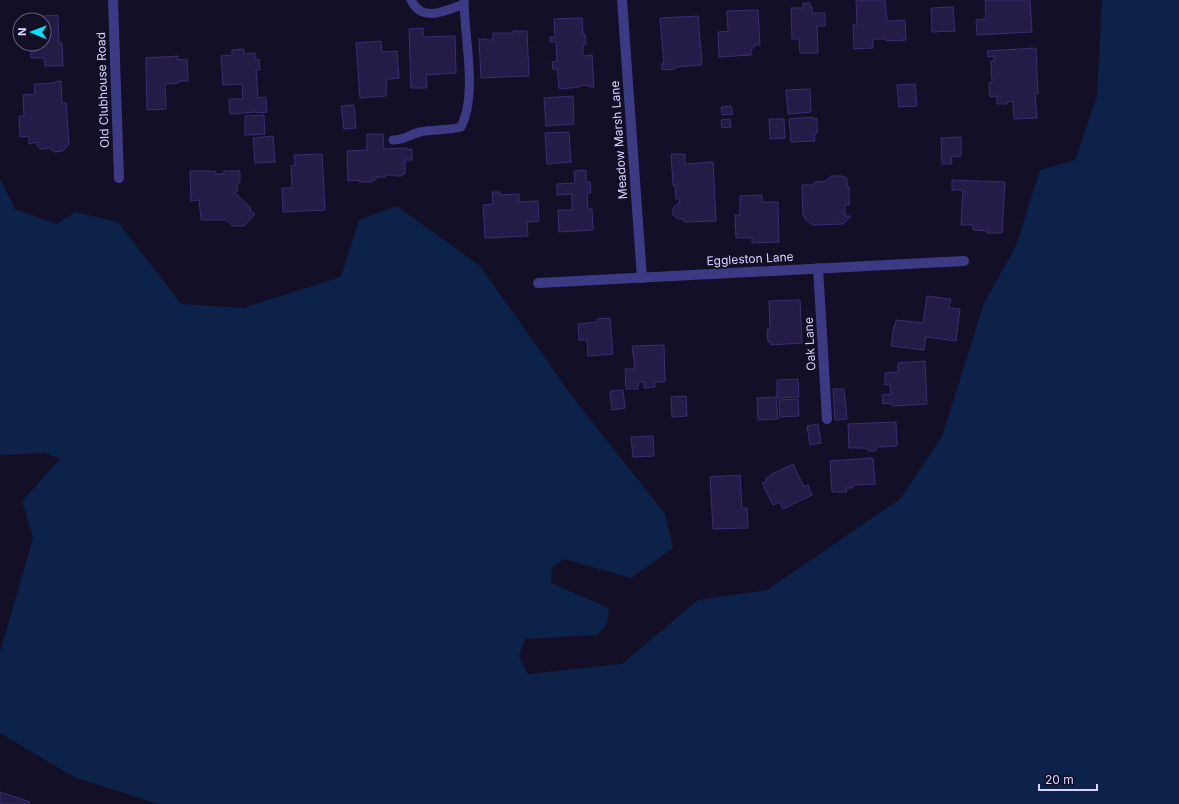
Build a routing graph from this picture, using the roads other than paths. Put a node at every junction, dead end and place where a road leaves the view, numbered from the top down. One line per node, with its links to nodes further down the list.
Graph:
1 (112, 0): 6 (street, Old Clubhouse Road)
2 (411, 0): 4 (lane)
3 (622, 0): 9 (street, Meadow Marsh Lane)
4 (464, 2): 5 (lane)
5 (393, 140)
6 (119, 178)
7 (964, 261): 8 (street, Eggleston Lane)
8 (818, 268): 9 (street, Eggleston Lane); 11 (street, Oak Lane)
9 (642, 278): 10 (street, Eggleston Lane)
10 (538, 284)
11 (827, 419)

